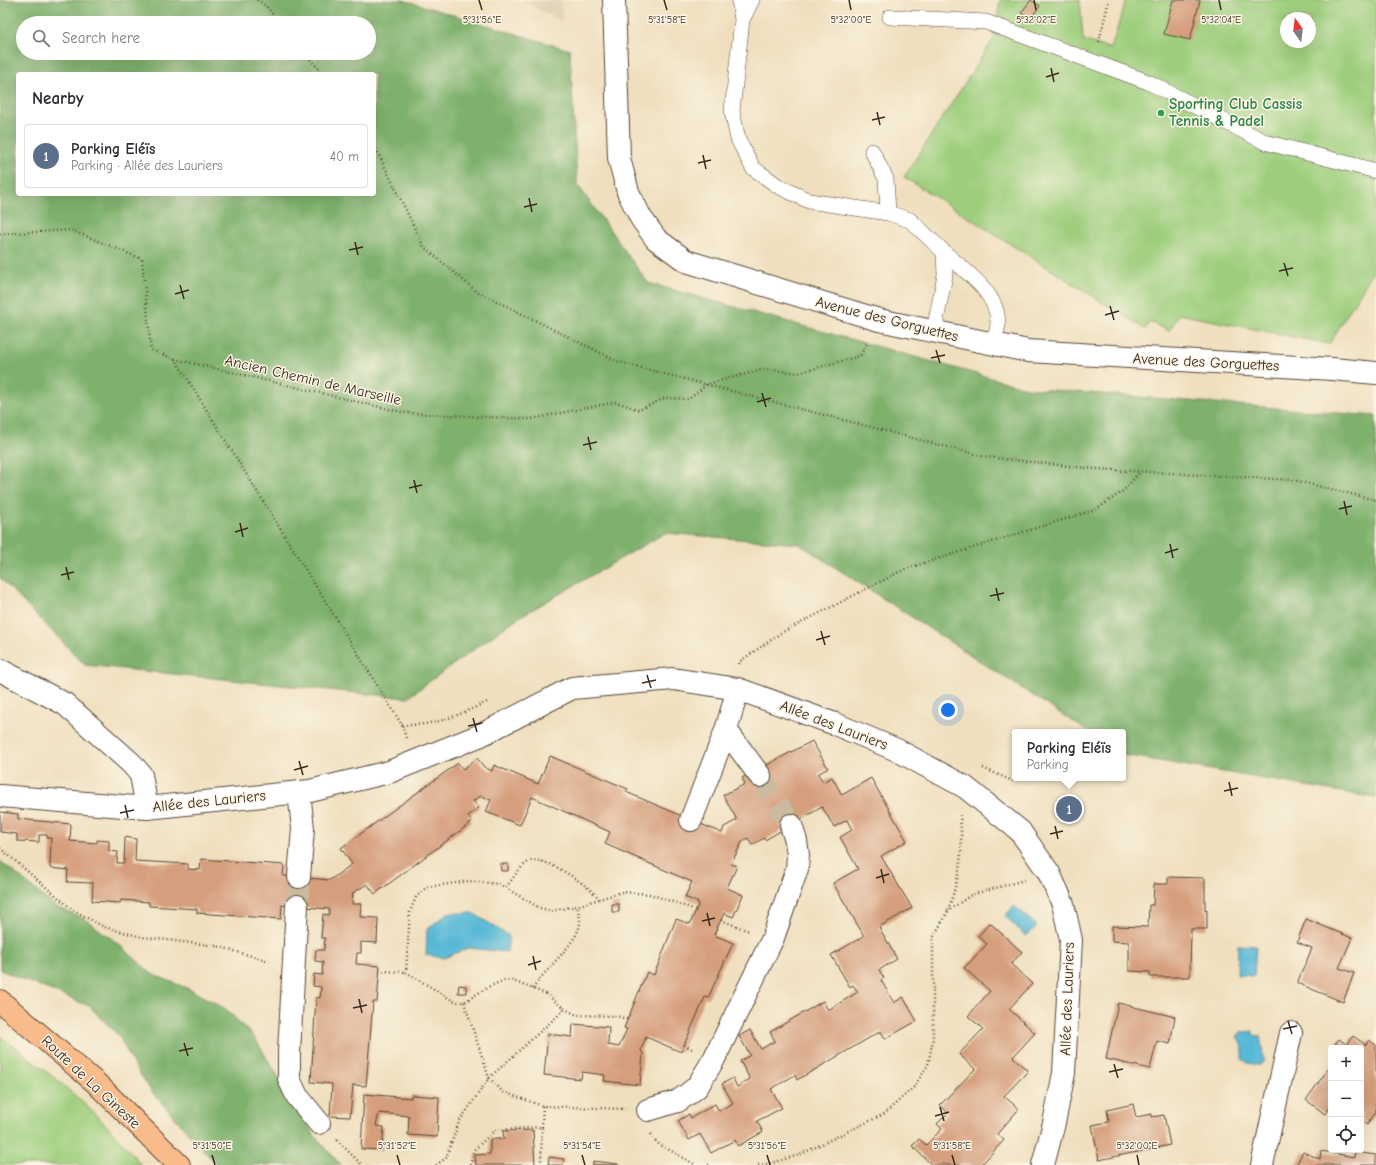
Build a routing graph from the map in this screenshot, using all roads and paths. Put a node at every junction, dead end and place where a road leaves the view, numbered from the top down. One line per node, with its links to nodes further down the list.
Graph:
1 (257, 0): 6 (path)
2 (614, 0): 18 (street, Avenue des Gorguettes)
3 (739, 0): 8 (lane)
4 (752, 0): 8 (lane)
5 (1109, 0): 10 (path)
6 (274, 16)
7 (890, 17): 10 (lane)
8 (742, 20): 15 (lane)
9 (312, 60): 11 (path)
10 (1094, 62): 14 (lane)
11 (322, 72)
12 (376, 149): 23 (path)
13 (872, 151): 15 (lane)
14 (1376, 171)
15 (888, 213): 17 (lane)
16 (0, 234): 21 (path, Ancien Chemin de Marseille)
17 (944, 252): 19 (lane); 20 (lane)
18 (879, 320): 19 (street, Avenue des Gorguettes); 23 (path, Ancien Chemin de Marseille)
19 (934, 331): 20 (street, Avenue des Gorguettes)
20 (994, 344): 22 (street, Avenue des Gorguettes)
21 (175, 359): 23 (path, Ancien Chemin de Marseille); 29 (path)
22 (1376, 373)
23 (707, 384): 24 (path)
24 (1140, 472): 25 (path); 27 (path)
25 (1376, 500)
26 (0, 670): 34 (street)
27 (738, 689): 28 (street); 29 (street, Allée des Lauriers); 31 (street, Allée des Lauriers)
28 (726, 730): 30 (street); 35 (street)
29 (414, 762): 32 (street, Allée des Lauriers)
30 (760, 776)
31 (965, 787): 38 (street, Allée des Lauriers); 45 (path)
32 (299, 792): 34 (street, Allée des Lauriers); 39 (street)
33 (0, 796): 34 (street, Allée des Lauriers)
34 (147, 808)
35 (691, 820)
36 (791, 825): 47 (street)
37 (0, 848): 48 (path)
38 (1049, 872): 45 (path); 69 (street, Allée des Lauriers)
39 (299, 877)
40 (506, 887): 41 (path); 43 (path); 50 (path)
41 (599, 899): 43 (path); 44 (path)
42 (297, 906): 48 (street)
43 (577, 906): 51 (path)
44 (696, 910)
45 (948, 911): 68 (path)
46 (721, 920): 47 (path)
47 (772, 940): 59 (street)
48 (294, 968): 60 (street)
49 (379, 971): 50 (path)
50 (406, 972): 53 (path)
51 (533, 989): 53 (path); 54 (path)
52 (0, 1001): 62 (main road, Route de La Gineste)
53 (464, 1002): 57 (path)
54 (564, 1009): 55 (path); 57 (path)
55 (627, 1019)
56 (1291, 1033): 70 (street)
57 (489, 1078): 58 (path); 64 (path)
58 (543, 1106): 59 (path); 61 (path)
59 (648, 1110): 67 (path)
60 (319, 1123): 63 (path)
61 (542, 1127): 65 (path); 66 (path)
62 (179, 1165)
63 (362, 1165)
64 (436, 1165)
65 (471, 1165)
66 (541, 1165)
67 (696, 1165)
68 (758, 1165)
69 (1043, 1165)
70 (1262, 1165)

